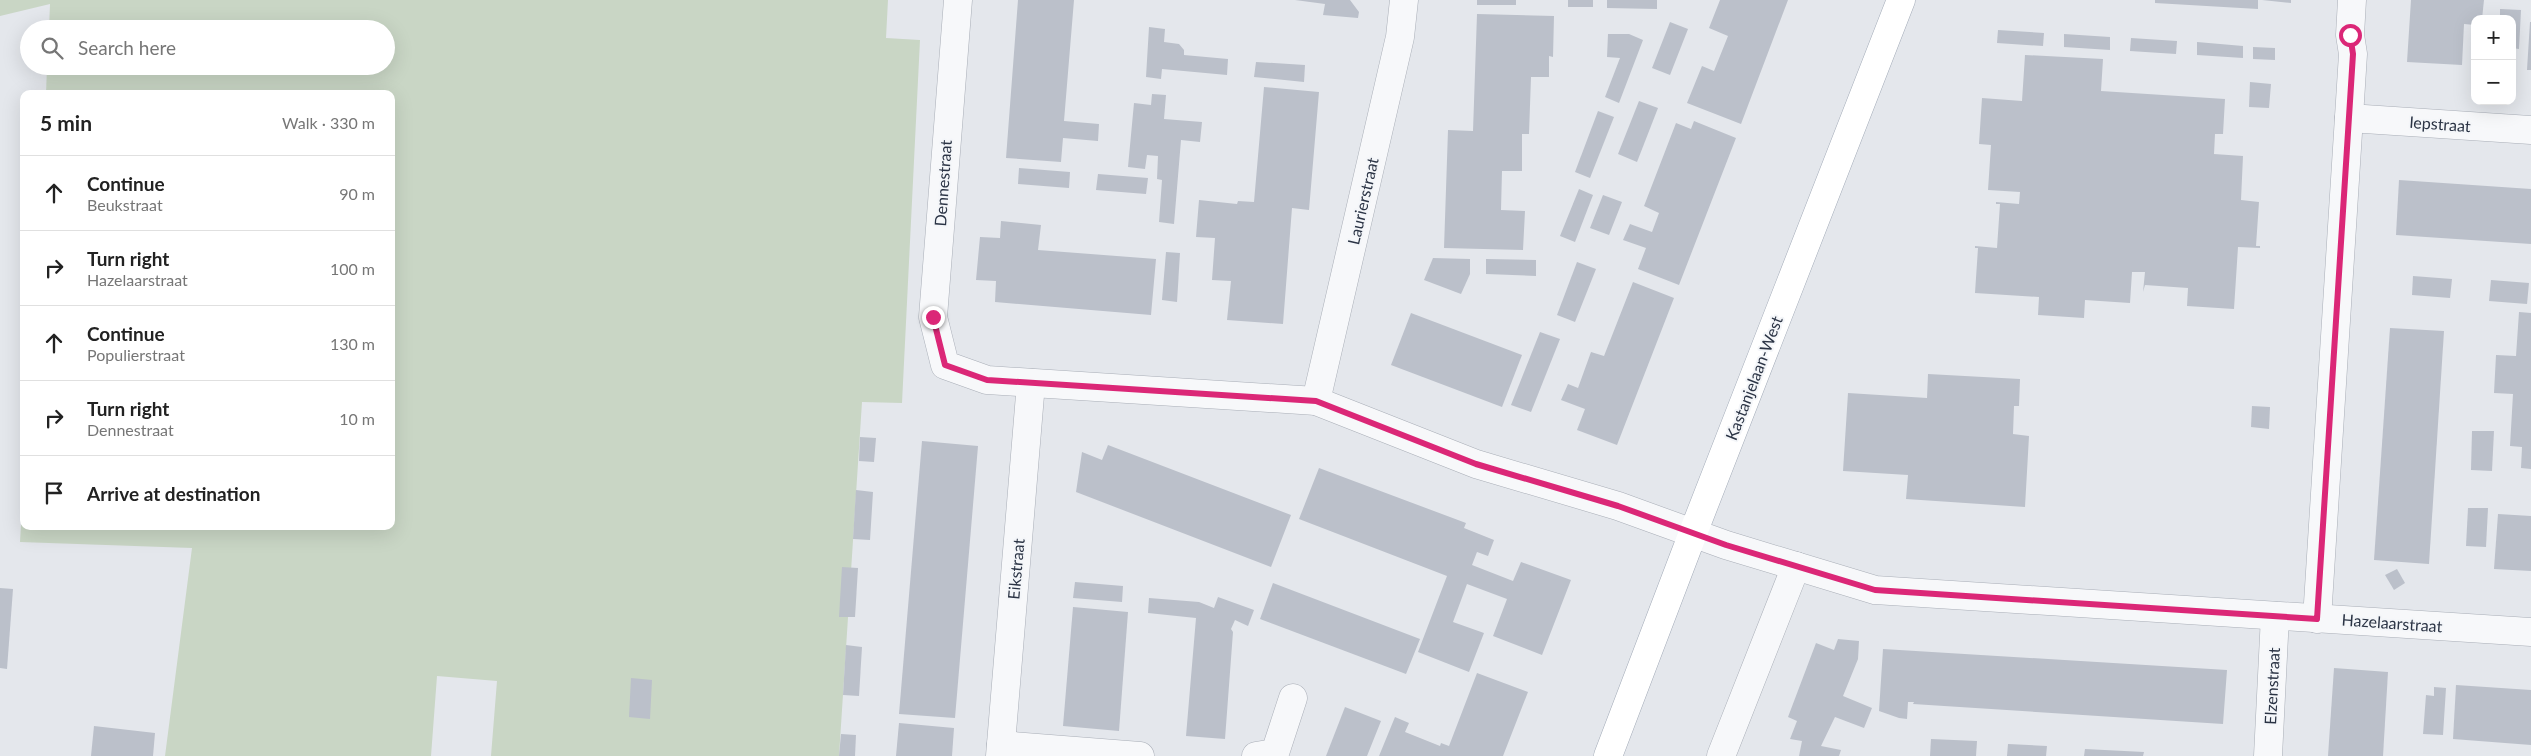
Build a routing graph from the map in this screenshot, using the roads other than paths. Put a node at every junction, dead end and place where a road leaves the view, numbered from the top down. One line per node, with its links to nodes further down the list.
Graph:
1 (958, 0): 7 (street, Dennestraat)
2 (1404, 0): 9 (street, Laurierstraat)
3 (1901, 0): 10 (main road, Kastanjelaan-West)
4 (2352, 0): 5 (street)
5 (2349, 118): 6 (street, Iepstraat); 13 (street)
6 (2531, 130)
7 (945, 365): 8 (street, Hazelaarstraat)
8 (1031, 383): 9 (street, Hazelaarstraat); 16 (street, Eikstraat)
9 (1316, 401): 10 (street, Hazelaarstraat)
10 (1692, 533): 11 (street, Hazelaarstraat); 19 (main road, Kastanjelaan-West)
11 (1796, 566): 12 (street, Hazelaarstraat); 20 (street)
12 (2275, 616): 13 (street, Hazelaarstraat); 21 (street, Elzenstraat)
13 (2317, 619): 14 (street, Hazelaarstraat)
14 (2531, 632)
15 (1293, 698): 18 (street)
16 (1000, 750): 17 (street)
17 (1140, 756)
18 (1256, 756)
19 (1608, 756)
20 (1721, 756)
21 (2268, 756)

